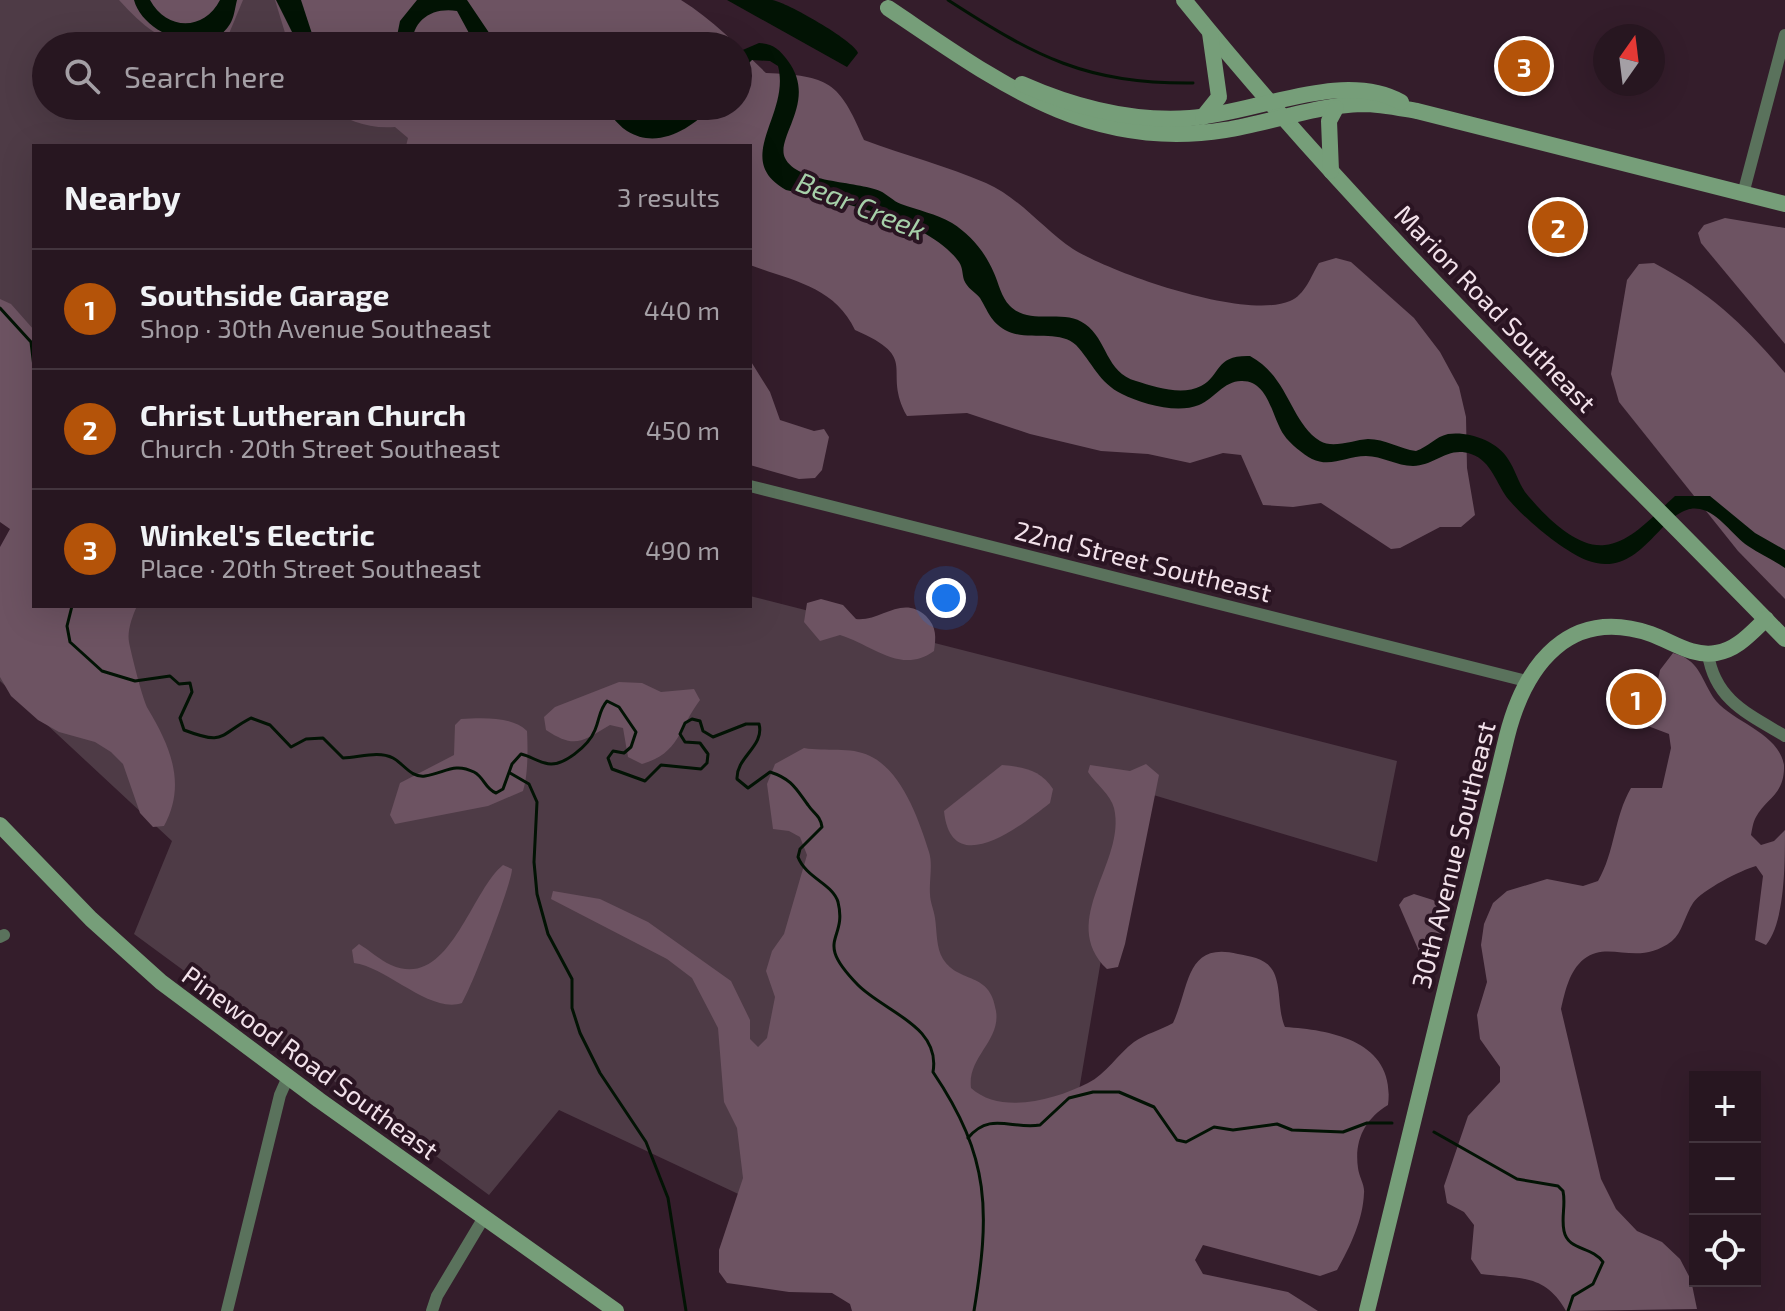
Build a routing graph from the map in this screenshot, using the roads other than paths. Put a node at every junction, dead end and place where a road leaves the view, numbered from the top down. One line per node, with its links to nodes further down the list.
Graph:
1 (1184, 0): 3 (street, Marion Road Southeast)
2 (881, 4): 8 (street); 9 (street)
3 (1210, 32): 5 (street, Marion Road Southeast); 8 (street)
4 (1785, 35): 11 (street)
5 (1271, 103): 7 (street); 8 (street); 9 (street, Marion Road Southeast)
6 (1336, 108): 7 (street); 9 (street); 10 (street)
7 (1417, 111): 11 (street)
8 (1203, 117)
9 (1285, 119): 10 (street, Marion Road Southeast)
10 (1331, 171): 14 (street, Marion Road Southeast)
11 (1743, 194): 12 (street)
12 (1785, 204)
13 (752, 487): 17 (street, 22nd Street Southeast)
14 (1766, 619): 15 (street, Marion Road Southeast); 16 (street)
15 (1785, 639)
16 (1708, 654): 17 (street, 30th Avenue Southeast); 18 (street)
17 (1526, 681): 25 (street, 30th Avenue Southeast)
18 (1785, 736)
19 (0, 825): 20 (street, Pinewood Road Southeast)
20 (288, 1077): 21 (street, Pinewood Road Southeast); 22 (street)
21 (483, 1219): 23 (street); 24 (street, Pinewood Road Southeast)
22 (227, 1311)
23 (432, 1311)
24 (616, 1311)
25 (1367, 1311)

